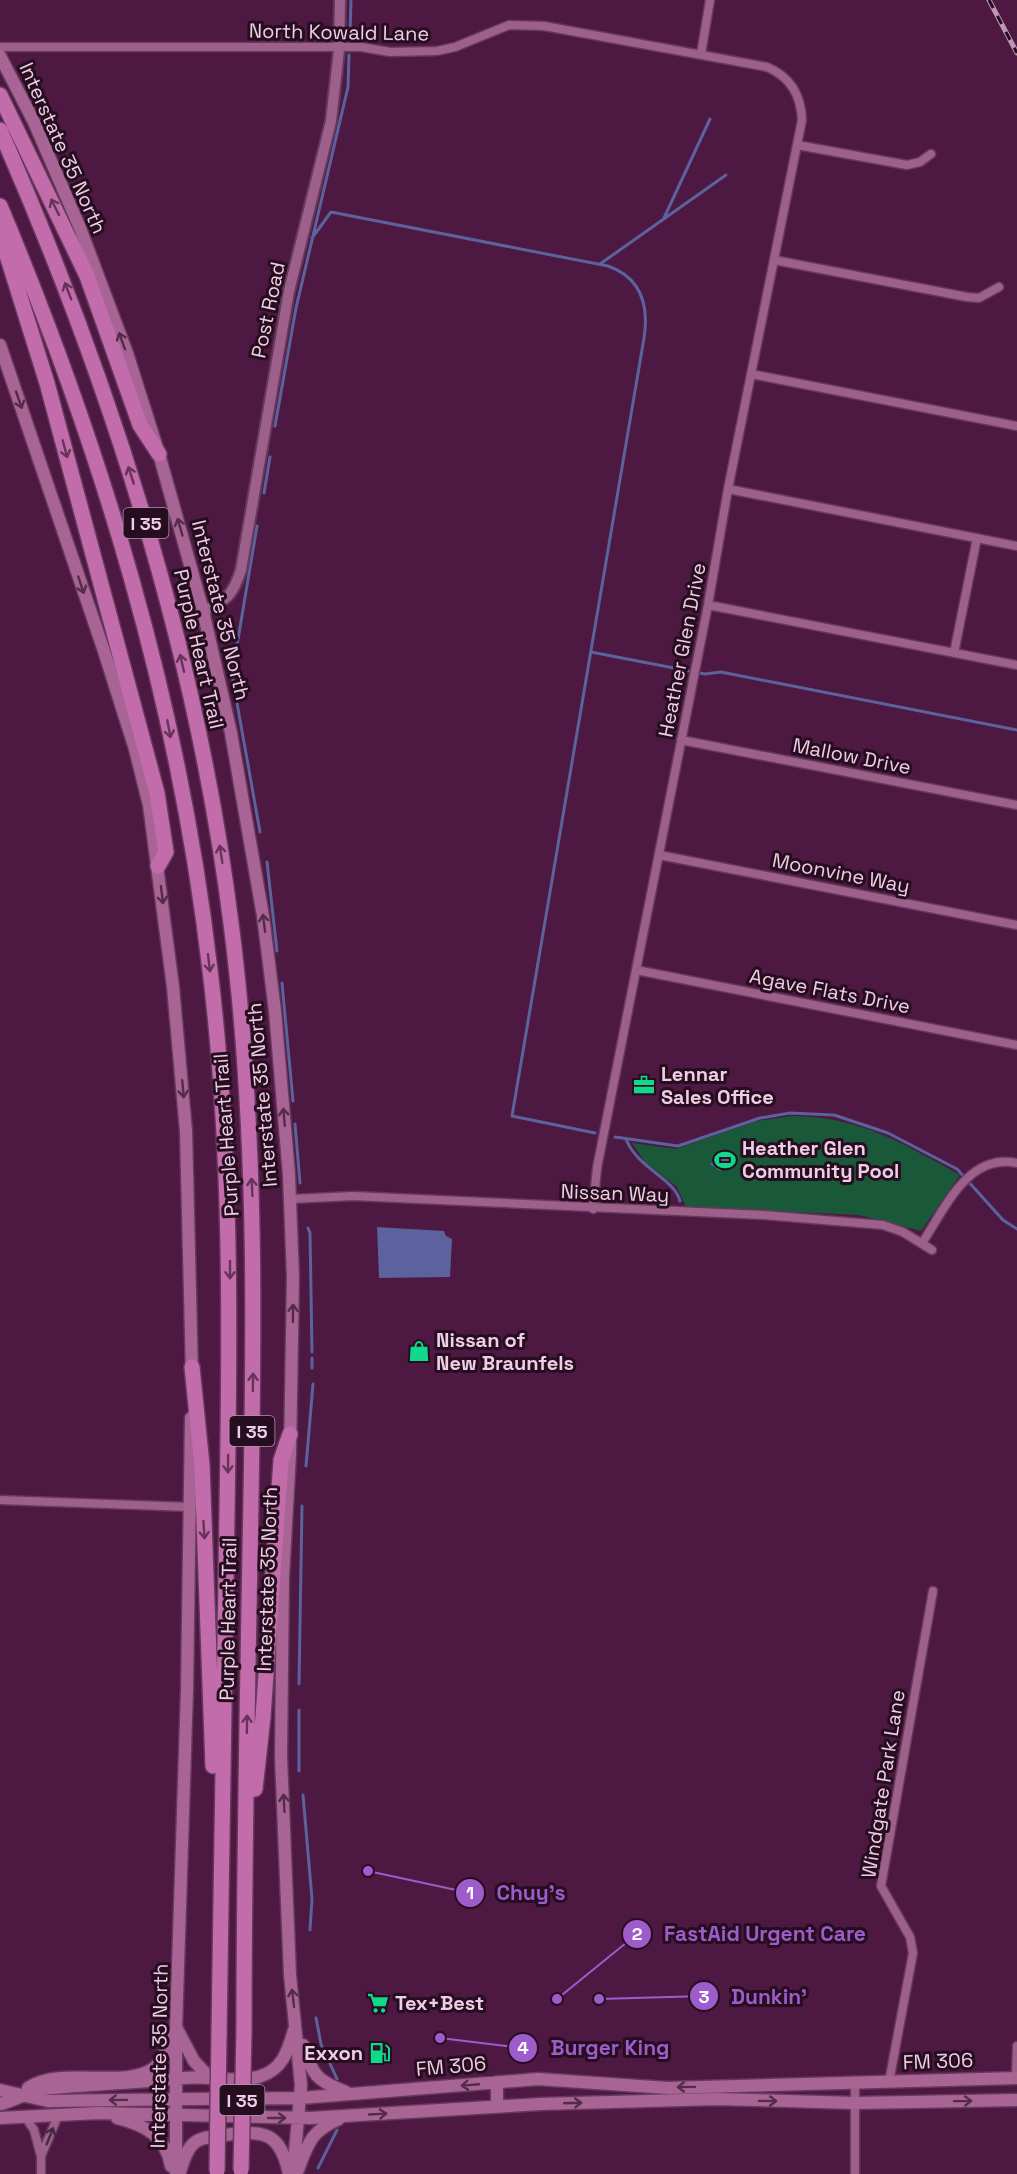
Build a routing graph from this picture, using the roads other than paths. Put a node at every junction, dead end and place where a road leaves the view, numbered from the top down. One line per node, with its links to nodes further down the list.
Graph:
1 (340, 0): 4 (street, Post Road)
2 (710, 0): 5 (street)
3 (0, 47): 4 (street, North Kowald Lane)
4 (339, 48): 5 (street, North Kowald Lane); 24 (street, Post Road)
5 (701, 54): 8 (street, North Kowald Lane)
6 (0, 56): 19 (main road, Interstate 35 North, one-way to 6)
7 (0, 96): 19 (highway, one-way to 7)
8 (799, 97): 10 (street, Heather Glen Drive)
9 (0, 130): 44 (highway, Purple Heart Trail / I 35, one-way to 9)
10 (797, 145): 11 (street); 14 (street, Heather Glen Drive)
11 (931, 154)
12 (0, 206): 47 (highway, Purple Heart Trail / I 35, one-way to 47)
13 (0, 232): 30 (highway, one-way to 30)
14 (774, 260): 15 (street); 17 (street, Heather Glen Drive)
15 (999, 287)
16 (0, 345): 30 (main road, Interstate 35 North, one-way to 30)
17 (751, 374): 18 (street); 20 (street, Heather Glen Drive)
18 (1017, 426)
19 (159, 454): 24 (main road, Interstate 35 North, one-way to 19)
20 (728, 489): 21 (street); 23 (street, Heather Glen Drive)
21 (977, 538): 22 (street); 25 (street)
22 (1017, 546)
23 (708, 605): 25 (street); 27 (street, Heather Glen Drive)
24 (203, 611): 35 (main road, Interstate 35 North, one-way to 24)
25 (954, 653): 26 (street)
26 (1017, 665)
27 (681, 740): 28 (street, Mallow Drive); 29 (street, Heather Glen Drive)
28 (1017, 805)
29 (659, 855): 31 (street, Moonvine Way); 32 (street, Heather Glen Drive)
30 (158, 866): 39 (main road, Interstate 35 North, one-way to 39)
31 (1017, 925)
32 (636, 970): 33 (street, Agave Flats Drive); 36 (street, Heather Glen Drive)
33 (1017, 1045)
34 (1017, 1163): 37 (street)
35 (291, 1199): 36 (street, Nissan Way); 40 (main road, Interstate 35 North, one-way to 35)
36 (593, 1209): 37 (street, Nissan Way)
37 (922, 1243): 38 (street, Nissan Way)
38 (932, 1250)
39 (192, 1367): 42 (main road, Interstate 35 North); 47 (highway, one-way to 47)
40 (290, 1434): 44 (highway); 45 (main road, Interstate 35 North, one-way to 40)
41 (0, 1500): 42 (street)
42 (190, 1507): 46 (main road, Interstate 35 North)
43 (933, 1591): 53 (street, Windgate Park Lane)
44 (244, 1930): 72 (highway, Purple Heart Trail / I 35, bridge)
45 (296, 2023): 49 (main road); 57 (main road); 58 (main road, Interstate 35 North)
46 (176, 2028): 49 (main road); 51 (main road, Interstate 35 North); 56 (main road)
47 (219, 2034): 73 (highway, Purple Heart Trail / I 35, bridge)
48 (1017, 2046): 50 (street)
49 (209, 2077): 51 (main road)
50 (1017, 2078): 53 (main road, FM 306 / FM 306)
51 (176, 2079): 56 (main road); 59 (main road, Interstate 35 North)
52 (498, 2082): 54 (main road, FM 306 / FM 306, one-way to 52); 57 (main road, FM 306 / FM 306, one-way to 57); 63 (main road)
53 (890, 2082): 54 (main road, FM 306 / FM 306)
54 (855, 2084): 61 (street)
55 (0, 2090): 56 (main road, FM 306)
56 (24, 2094): 59 (main road, FM 306, one-way to 56); 62 (main road)
57 (350, 2094): 58 (main road, FM 306 / FM 306)
58 (301, 2098): 59 (main road, FM 306 / FM 306); 70 (main road, Interstate 35 North)
59 (177, 2099): 66 (main road, Interstate 35 North)
60 (1017, 2100): 61 (main road, FM 306 / FM 306, one-way to 60)
61 (855, 2103): 63 (main road, FM 306 / FM 306, one-way to 61); 77 (street)
62 (0, 2104)
63 (498, 2107): 67 (main road, FM 306 / FM 306, one-way to 63)
64 (98, 2113): 65 (main road, FM 306); 66 (main road, FM 306); 75 (main road)
65 (58, 2116): 69 (main road, FM 306); 71 (street, one-way to 65)
66 (177, 2116): 70 (main road, FM 306 / FM 306, one-way to 70); 75 (main road, Interstate 35 North)
67 (345, 2116): 70 (main road, FM 306 / FM 306); 76 (main road)
68 (0, 2118): 69 (main road, FM 306)
69 (26, 2118): 71 (street)
70 (299, 2118): 76 (main road, Interstate 35 North)
71 (41, 2156): 74 (street)
72 (241, 2172)
73 (217, 2173)
74 (41, 2174)
75 (176, 2174): 76 (main road)
76 (293, 2174)
77 (855, 2174)

